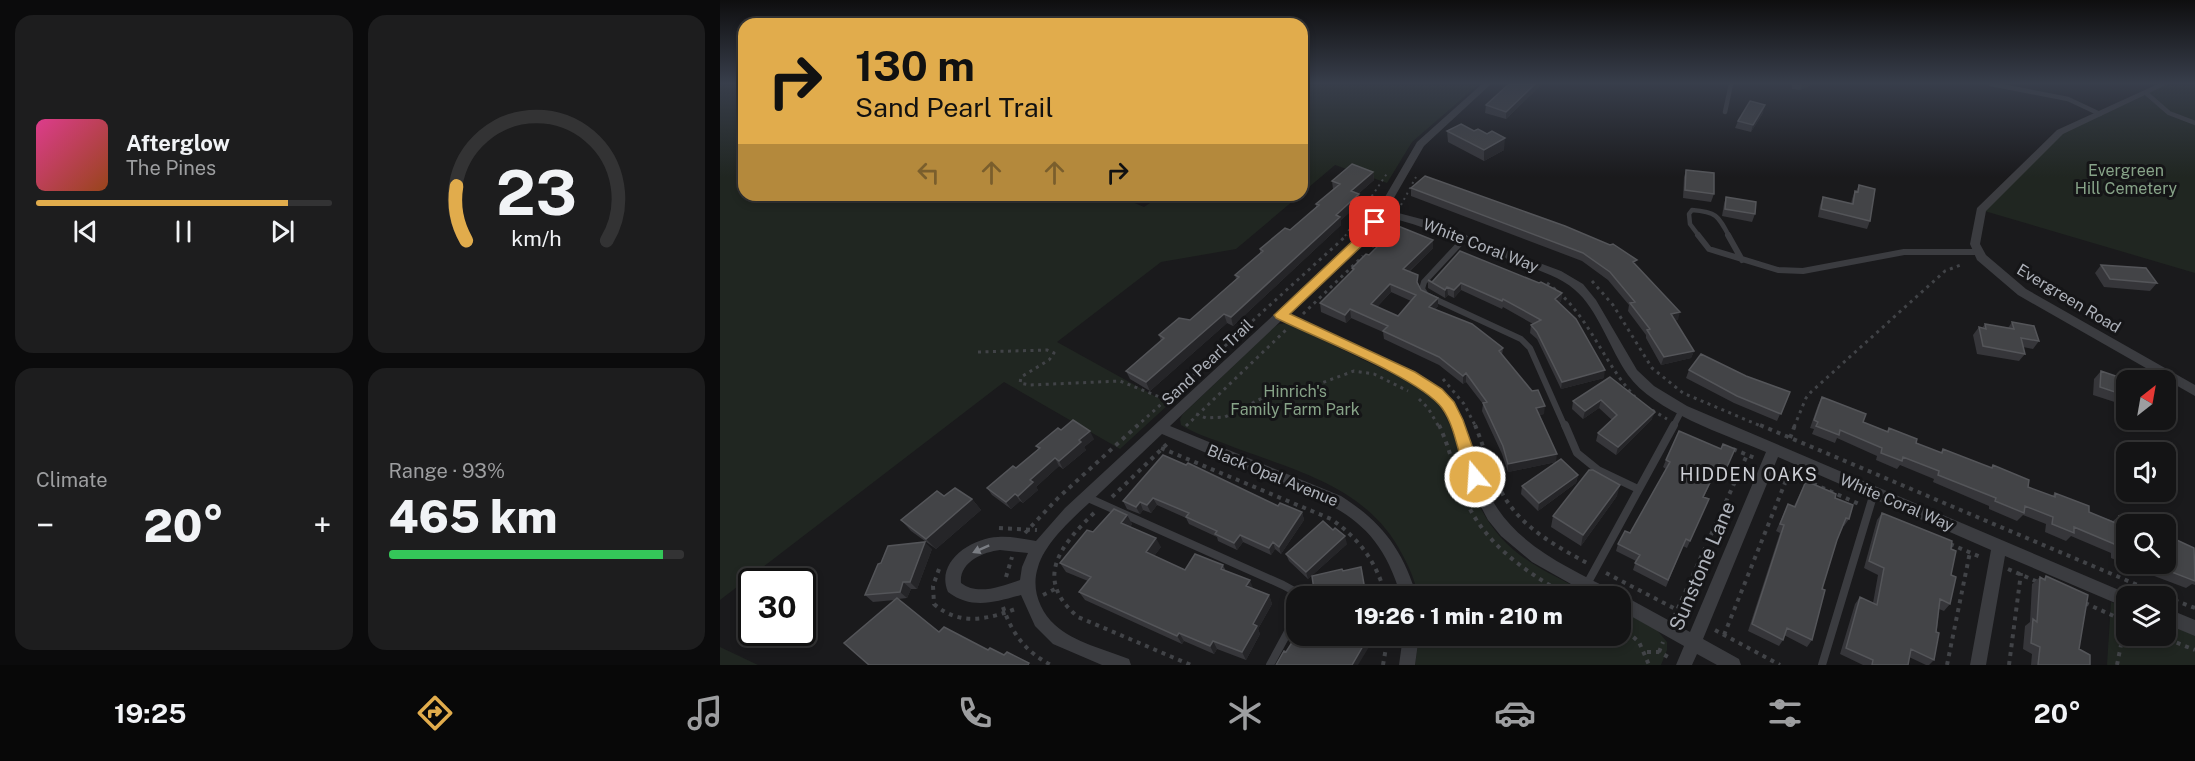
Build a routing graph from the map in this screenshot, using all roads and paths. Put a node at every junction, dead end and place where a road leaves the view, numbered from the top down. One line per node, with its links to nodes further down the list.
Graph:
1 (1451, 115): 7 (street, Sand Pearl Trail)
2 (2098, 115): 10 (street)
3 (2174, 115): 4 (lane)
4 (2195, 123)
5 (1419, 172): 6 (path)
6 (1409, 208)
7 (1381, 212): 8 (street, White Coral Way); 14 (street, Sand Pearl Trail)
8 (1396, 215): 9 (street, White Coral Way); 15 (path)
9 (1465, 238): 21 (street, White Coral Way); 32 (lane)
10 (1980, 254): 11 (lane); 19 (street, Evergreen Road); 26 (path)
11 (1742, 260): 11 (lane)
12 (1590, 280): 26 (path)
13 (1276, 299): 14 (path)
14 (1286, 310): 15 (street); 15 (path); 20 (street, Sand Pearl Trail)
15 (1300, 317): 16 (path); 22 (path); 46 (street)
16 (1316, 317)
17 (978, 352): 20 (path)
18 (1440, 377): 45 (path)
19 (2195, 391)
20 (1182, 407): 22 (path); 23 (street, Sand Pearl Trail)
21 (1682, 410): 29 (street, White Coral Way); 32 (lane)
22 (1197, 415): 25 (path); 49 (path)
23 (1160, 428): 25 (street, Black Opal Avenue); 27 (street, Sand Pearl Trail)
24 (1130, 432): 27 (path)
25 (1176, 436): 28 (path); 48 (street, Black Opal Avenue)
26 (1790, 439): 29 (path); 38 (path)
27 (1146, 441): 28 (path); 34 (street, Sand Pearl Trail)
28 (1162, 449): 35 (path); 47 (path)
29 (1779, 452): 33 (street, White Coral Way); 61 (street, Sunstone Lane)
30 (1747, 454): 59 (path)
31 (1789, 473): 66 (path)
32 (1638, 489): 45 (lane)
33 (1874, 492): 41 (street, White Coral Way); 84 (lane)
34 (1086, 497): 35 (lane); 37 (street, Sand Pearl Trail)
35 (1103, 505): 39 (path); 52 (lane)
36 (988, 530): 37 (path)
37 (1048, 535): 39 (path); 42 (street, Sand Pearl Trail)
38 (2027, 539): 43 (path); 51 (path)
39 (1067, 541): 53 (path)
40 (1971, 546): 85 (path)
41 (1999, 546): 43 (street, White Coral Way); 86 (street)
42 (1038, 548): 54 (street, Sand Pearl Trail); 54 (street, one-way to 54)
43 (2024, 557): 55 (street, White Coral Way); 87 (path)
44 (940, 566): 54 (path)
45 (1596, 568): 46 (lane); 59 (path)
46 (1587, 584): 50 (street)
47 (1383, 586)
48 (1406, 586)
49 (1551, 586)
50 (1591, 586)
51 (2140, 586)
52 (1286, 587)
53 (1055, 589): 54 (path); 76 (path)
54 (1028, 594): 75 (street)
55 (2116, 596)
56 (2176, 601): 57 (path)
57 (2195, 608)
58 (1631, 609): 63 (street)
59 (1677, 610): 61 (path); 63 (path)
60 (2176, 620): 62 (street)
61 (1701, 623): 66 (path); 67 (street, Sunstone Lane)
62 (2195, 628)
63 (1669, 629): 67 (street); 73 (path)
64 (1631, 634): 73 (path)
65 (1286, 635): 77 (lane)
66 (1724, 635): 74 (path); 83 (path)
67 (1693, 642): 74 (street); 81 (street, Sunstone Lane)
68 (2176, 642): 72 (path)
69 (1386, 646): 78 (path)
70 (1410, 646): 79 (street)
71 (2121, 646): 88 (path)
72 (2195, 650)
73 (1647, 652): 80 (path)
74 (1716, 656): 82 (street)
75 (1123, 665)
76 (1191, 665)
77 (1270, 665)
78 (1383, 665)
79 (1407, 665)
80 (1649, 665)
81 (1684, 665)
82 (1733, 665)
83 (1780, 665)
84 (1822, 665)
85 (1947, 665)
86 (1978, 665)
87 (2008, 665)
88 (2117, 665)

